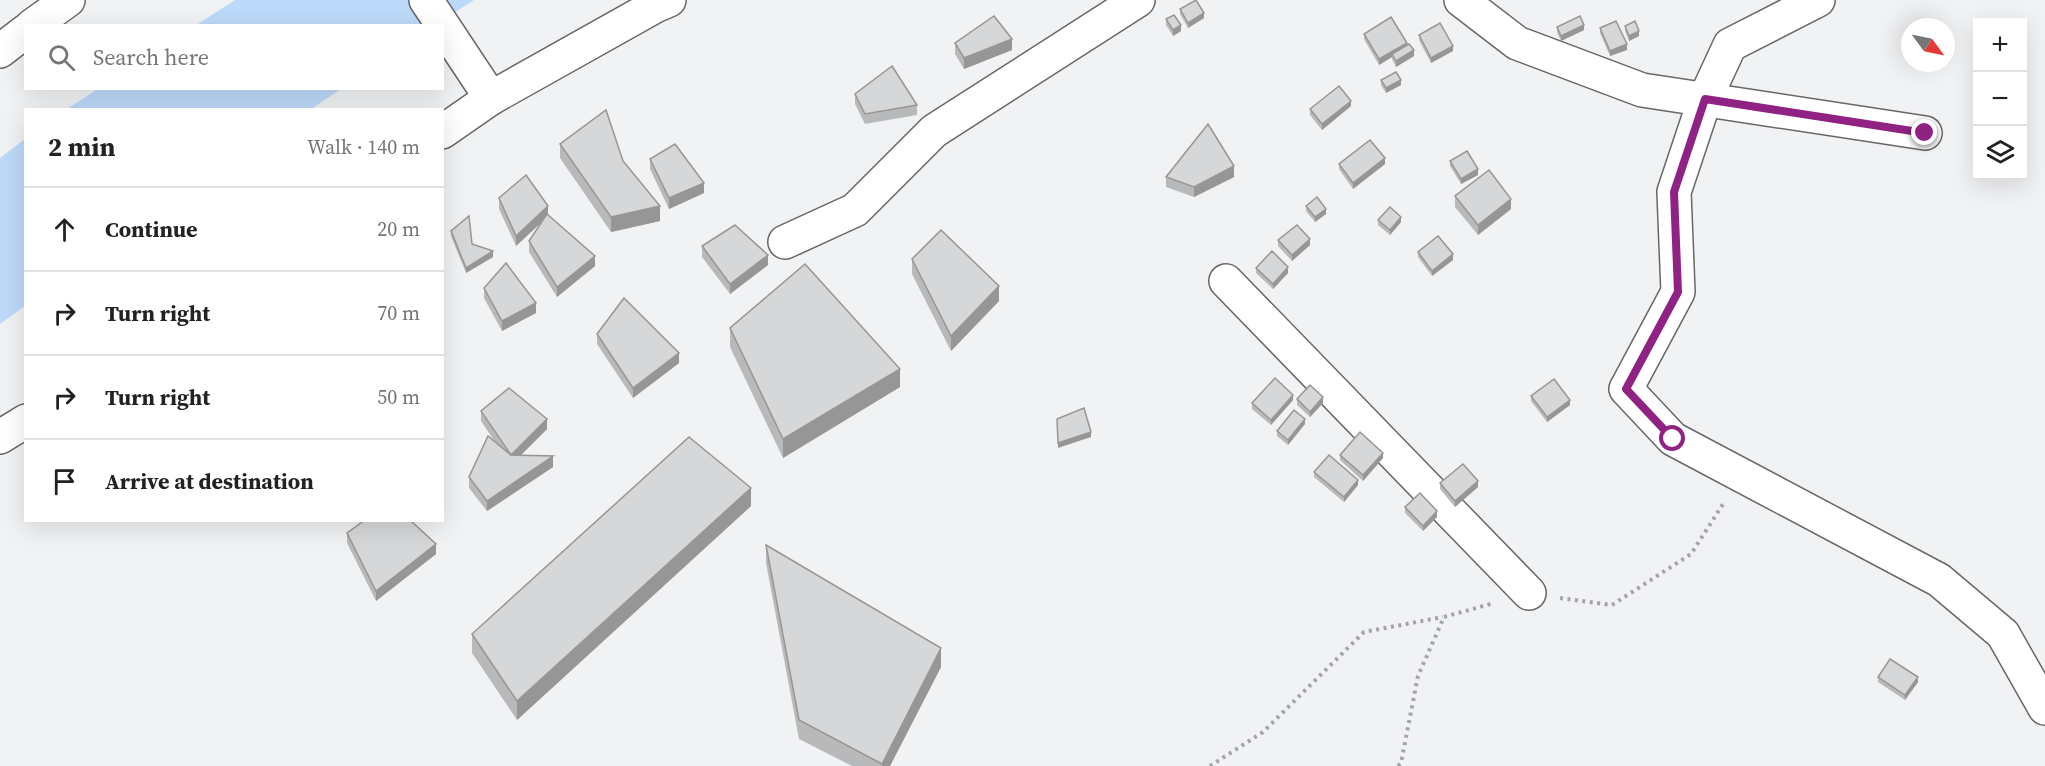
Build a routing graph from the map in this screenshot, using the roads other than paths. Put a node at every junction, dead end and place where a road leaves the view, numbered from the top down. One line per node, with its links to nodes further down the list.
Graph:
1 (68, 0): 7 (street)
2 (426, 0): 8 (street)
3 (669, 0): 12 (street)
4 (1138, 0): 16 (street)
5 (1461, 0): 13 (street)
6 (1818, 0): 13 (street)
7 (35, 24)
8 (442, 24)
9 (444, 27): 12 (street)
10 (24, 33): 11 (street)
11 (0, 51)
12 (491, 98): 14 (street)
13 (1705, 99): 15 (street); 21 (street)
14 (444, 131)
15 (1925, 133)
16 (785, 242)
17 (1226, 281): 20 (street)
18 (24, 422): 19 (street)
19 (0, 437)
20 (1529, 593)
21 (2045, 708)

